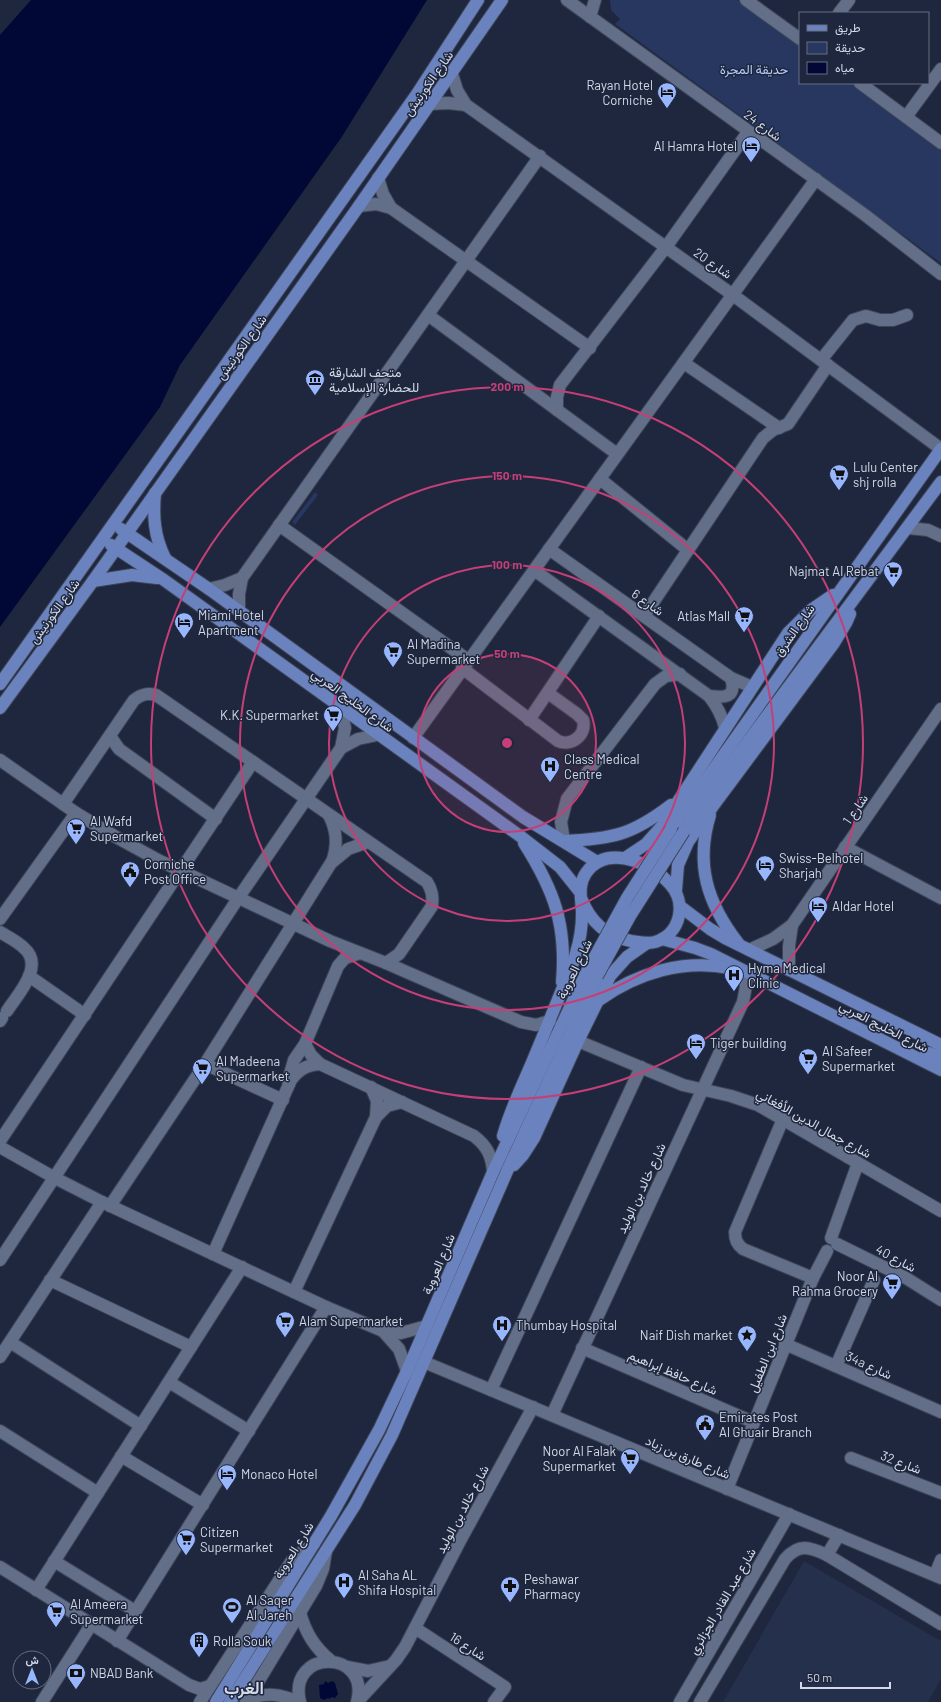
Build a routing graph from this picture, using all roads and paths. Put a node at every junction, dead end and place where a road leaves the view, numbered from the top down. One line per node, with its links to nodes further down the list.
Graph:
1 (478, 0): 41 (main road, شارع الكورنيش)
2 (502, 0): 11 (main road, شارع الكورنيش)
3 (567, 0): 8 (street, شارع 24)
4 (595, 0): 8 (street)
5 (849, 0): 7 (street)
6 (752, 2): 9 (street)
7 (840, 12)
8 (590, 17): 16 (street, شارع 24)
9 (799, 38)
10 (941, 69): 15 (street)
11 (452, 74): 13 (main road, شارع الكورنيش); 14 (street, شارع 20)
12 (861, 84): 15 (street)
13 (429, 104): 14 (street, شارع 20); 19 (main road, شارع الكورنيش)
14 (466, 105): 18 (street, شارع 20)
15 (906, 117): 17 (street)
16 (748, 132): 20 (street, شارع 24); 23 (street)
17 (941, 143)
18 (540, 156): 23 (street, شارع 20); 24 (street)
19 (378, 178): 21 (main road, شارع الكورنيش); 22 (street)
20 (816, 179): 25 (street, شارع 24); 26 (street)
21 (359, 206): 22 (street); 40 (main road, شارع الكورنيش)
22 (391, 208): 24 (street)
23 (666, 248): 26 (street, شارع 20); 29 (street)
24 (467, 260): 27 (street); 29 (street)
25 (941, 274)
26 (733, 295): 30 (street, شارع 20); 31 (street)
27 (428, 315): 33 (street); 42 (street)
28 (907, 315): 30 (street)
29 (590, 348): 32 (street)
30 (825, 362): 35 (street); 36 (street, شارع 20)
31 (684, 363): 35 (street); 37 (street)
32 (560, 385): 33 (street); 34 (street)
33 (537, 396): 34 (street)
34 (557, 410): 37 (street)
35 (779, 428): 49 (street)
36 (941, 449): 56 (main road, شارع الشرق)
37 (617, 454): 38 (street)
38 (600, 479): 48 (street); 49 (street)
39 (941, 482): 43 (main road)
40 (155, 492): 44 (main road, شارع الكورنيش); 50 (main road)
41 (114, 524): 44 (main road, شارع الخليج العربي); 46 (main road, شارع الكورنيش)
42 (279, 525): 52 (street); 61 (street)
43 (908, 528): 45 (street); 57 (main road)
44 (127, 533): 47 (main road, شارع الكورنيش); 50 (main road, شارع الخليج العربي)
45 (941, 536)
46 (102, 540): 47 (main road, شارع الخليج العربي); 65 (main road, شارع الكورنيش)
47 (116, 549): 53 (main road, شارع الخليج العربي); 54 (main road, شارع الكورنيش)
48 (549, 549): 51 (street); 60 (street, شارع 6)
49 (688, 550): 60 (street)
50 (165, 558): 55 (main road, شارع الخليج العربي)
51 (534, 570): 59 (street); 61 (street)
52 (242, 578): 55 (street); 58 (street)
53 (164, 580): 54 (main road); 62 (main road, شارع الخليج العربي)
54 (94, 581): 70 (main road, شارع الكورنيش)
55 (209, 589): 58 (main road, شارع الخليج العربي)
56 (839, 591): 66 (main road); 88 (main road, شارع الشرق)
57 (853, 601): 84 (main road); 115 (main road, شارع العروبة, bridge)
58 (239, 611): 67 (main road, شارع الخليج العربي)
59 (599, 616): 63 (street); 68 (street)
60 (644, 616): 64 (street, شارع 6)
61 (465, 664): 73 (street); 77 (street)
62 (287, 670): 67 (main road); 71 (main road, شارع الخليج العربي)
63 (680, 674): 69 (street); 90 (street)
64 (731, 678): 66 (street, شارع 6); 69 (street)
65 (0, 684)
66 (752, 687): 74 (main road)
67 (346, 689): 77 (main road, شارع الخليج العربي)
68 (548, 693): 73 (street); 73 (street)
69 (709, 696): 74 (street)
70 (0, 708)
71 (341, 709): 75 (main road, شارع الخليج العربي); 78 (street)
72 (941, 709): 92 (street, شارع 1)
73 (530, 720)
74 (725, 728): 81 (main road)
75 (378, 735): 78 (street); 89 (main road, شارع الخليج العربي)
76 (110, 736): 80 (street); 83 (street); 87 (street)
77 (413, 738): 90 (main road, شارع الخليج العربي)
78 (341, 748): 82 (street)
79 (1, 762): 83 (street)
80 (253, 762): 82 (street); 87 (street)
81 (684, 793): 90 (main road); 93 (main road)
82 (306, 800): 86 (street); 99 (street)
83 (63, 804): 85 (street)
84 (713, 806): 97 (main road); 109 (main road)
85 (76, 813): 96 (street); 102 (street)
86 (328, 813): 91 (street); 95 (street)
87 (216, 819): 96 (street)
88 (671, 829): 115 (main road, شارع العروبة, bridge)
89 (520, 836): 98 (main road, شارع الخليج العربي); 117 (main road)
90 (564, 841): 94 (main road, شارع الخليج العربي)
91 (368, 842): 95 (street); 112 (street)
92 (845, 846): 100 (street); 104 (street, شارع 1)
93 (625, 858): 94 (main road); 97 (main road)
94 (597, 862): 98 (main road)
95 (331, 863): 103 (street)
96 (181, 871): 99 (street); 119 (street)
97 (676, 890): 101 (main road)
98 (580, 895): 108 (main road); 117 (main road)
99 (239, 897): 103 (street); 144 (street)
100 (941, 898)
101 (681, 907): 106 (main road); 109 (main road, شارع الخليج العربي)
102 (0, 919)
103 (294, 923): 107 (street); 127 (street)
104 (792, 925): 109 (street, شارع 1); 113 (street, شارع 1)
105 (0, 932): 116 (street)
106 (662, 939): 108 (main road); 114 (main road, شارع الخليج العربي)
107 (330, 941): 110 (street); 111 (street)
108 (647, 943): 118 (main road)
109 (745, 948): 113 (main road, شارع الخليج العربي)
110 (360, 952): 111 (street); 112 (street)
111 (341, 961): 123 (street)
112 (386, 963): 121 (street)
113 (789, 970): 124 (main road, شارع الخليج العربي)
114 (744, 971): 118 (main road); 126 (main road, شارع الخليج العربي); 133 (street, شارع خالد بن الوليد)
115 (592, 974): 140 (main road, شارع العروبة); 142 (main road, شارع العروبة)
116 (29, 976): 119 (street); 120 (street)
117 (560, 996): 121 (main road)
118 (598, 1000): 122 (main road)
119 (85, 1015): 138 (street)
120 (3, 1017)
121 (550, 1021): 140 (main road)
122 (578, 1041): 129 (street, شارع جمال الدين الأفغاني); 142 (main road)
123 (305, 1044): 128 (street); 132 (street)
124 (941, 1045)
125 (941, 1057): 126 (main road)
126 (924, 1061): 130 (main road, شارع الخليج العربي)
127 (205, 1064): 134 (street); 145 (street)
128 (320, 1064): 131 (street); 132 (street)
129 (641, 1067): 133 (street, شارع جمال الدين الأفغاني); 168 (street)
130 (941, 1070)
131 (371, 1087): 135 (street); 136 (street)
132 (288, 1088): 134 (street)
133 (703, 1090): 137 (street, شارع جمال الدين الأفغاني); 162 (street, شارع خالد بن الوليد)
134 (283, 1100): 148 (street)
135 (402, 1102): 136 (street); 143 (street)
136 (376, 1117): 154 (street)
137 (783, 1119): 141 (street, شارع جمال الدين الأفغاني); 151 (street)
138 (0, 1141)
139 (0, 1147): 144 (street)
140 (498, 1161): 143 (main road, شارع العروبة)
141 (858, 1163): 146 (street, شارع جمال الدين الأفغاني); 147 (street, شارع ابن الطفيل)
142 (508, 1169): 164 (main road, شارع العروبة)
143 (493, 1172): 157 (main road, شارع العروبة)
144 (55, 1178): 145 (street); 149 (street)
145 (106, 1204): 148 (street); 152 (street)
146 (941, 1211)
147 (831, 1244): 151 (street, شارع ابن الطفيل); 155 (street, شارع 40)
148 (214, 1254): 150 (street)
149 (0, 1260)
150 (242, 1267): 154 (street); 161 (street)
151 (812, 1278): 160 (street, شارع ابن الطفيل)
152 (50, 1280): 159 (street); 161 (street)
153 (874, 1280): 165 (street)
154 (294, 1292): 156 (street)
155 (941, 1300)
156 (326, 1307): 158 (street); 175 (street)
157 (427, 1326): 158 (street); 166 (main road, شارع العروبة)
158 (383, 1331): 166 (street)
159 (10, 1342): 163 (street); 173 (street)
160 (785, 1344): 165 (street, 34a شارع); 172 (street, شارع ابن الطفيل)
161 (191, 1347): 167 (street)
162 (582, 1348): 171 (street, شارع خالد بن الوليد); 172 (street, شارع حافظ إبراهيم)
163 (0, 1357)
164 (424, 1362): 168 (street, شارع طارق بن زياد); 185 (main road, شارع العروبة)
165 (836, 1366): 170 (street, 34a شارع)
166 (407, 1371): 184 (main road, شارع العروبة)
167 (168, 1382): 173 (street); 175 (street)
168 (491, 1390): 169 (street, شارع طارق بن زياد)
169 (533, 1407): 171 (street, شارع طارق بن زياد); 196 (street, شارع خالد بن الوليد)
170 (941, 1412)
171 (552, 1415): 178 (street, شارع طارق بن زياد)
172 (754, 1422): 178 (street, شارع ابن الطفيل)
173 (141, 1426): 176 (street)
174 (0, 1431): 179 (street)
175 (249, 1431): 181 (street)
176 (121, 1456): 179 (street); 181 (street)
177 (851, 1458): 180 (street, شارع 32)
178 (727, 1489): 182 (street, شارع طارق بن زياد)
179 (98, 1493): 188 (street)
180 (941, 1493)
181 (202, 1505): 192 (street)
182 (790, 1514): 183 (street, شارع طارق بن زياد); 202 (street, شارع عبد القادر الجزائري)
183 (838, 1535): 186 (street); 190 (street, شارع طارق بن زياد)
184 (314, 1544): 201 (street); 207 (main road, شارع العروبة)
185 (327, 1550): 193 (street); 208 (main road, شارع العروبة)
186 (827, 1555): 194 (street); 204 (street)
187 (941, 1560): 190 (street)
188 (54, 1561): 191 (street); 192 (street)
189 (0, 1567): 191 (street)
190 (938, 1576)
191 (36, 1590): 195 (street)
192 (135, 1611): 197 (street)
193 (300, 1613): 198 (street); 203 (street)
194 (941, 1624)
195 (91, 1625): 197 (street); 205 (street)
196 (415, 1628): 199 (street, شارع خالد بن الوليد); 211 (street, شارع 16)
197 (117, 1641): 201 (street)
198 (331, 1661): 200 (street); 209 (street)
199 (391, 1666): 200 (street); 210 (street, شارع خالد بن الوليد)
200 (347, 1667): 210 (street)
201 (210, 1686): 206 (street)
202 (688, 1688): 204 (street); 212 (street, شارع عبد القادر الجزائري)
203 (247, 1700): 209 (street)
204 (701, 1700)
205 (42, 1702)
206 (200, 1702)
207 (216, 1702)
208 (230, 1702)
209 (300, 1702)
210 (357, 1702)
211 (494, 1702)
212 (680, 1702)

